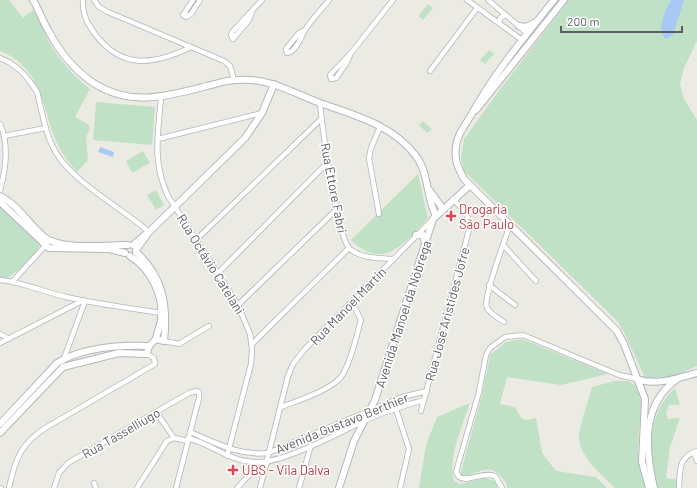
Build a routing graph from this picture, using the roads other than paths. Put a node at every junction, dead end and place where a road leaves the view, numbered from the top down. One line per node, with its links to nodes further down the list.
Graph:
1 (33, 0): 28 (main road)
2 (83, 0): 22 (street)
3 (94, 0): 22 (street)
4 (193, 0): 5 (street)
5 (200, 0)
6 (262, 0): 14 (street)
7 (329, 0): 19 (street)
8 (393, 0): 23 (street)
9 (467, 0): 13 (street)
10 (488, 0): 15 (street)
11 (554, 0): 16 (main road)
12 (564, 0): 20 (main road)
13 (477, 8): 17 (street); 25 (street)
14 (252, 12): 14 (street)
15 (505, 15): 17 (street); 18 (street)
16 (537, 21): 18 (main road); 20 (main road)
17 (499, 23): 21 (street)
18 (519, 26): 20 (street)
19 (305, 30): 19 (street)
20 (530, 39): 21 (main road); 32 (main road)
21 (522, 40): 32 (main road)
22 (191, 47): 26 (street)
23 (351, 53): 23 (street)
24 (0, 58): 35 (street)
25 (430, 71)
26 (234, 80): 27 (main road); 28 (main road)
27 (274, 84): 29 (main road); 30 (main road)
28 (161, 98): 37 (street, Rua Octávio Catelani)
29 (320, 103): 31 (street, Rua Ettore Fabri); 34 (main road)
30 (262, 113): 37 (street); 45 (main road)
31 (321, 119): 38 (street, Rua Ettore Fabri); 53 (street)
32 (468, 120): 39 (main road)
33 (0, 124): 36 (street)
34 (380, 127): 40 (main road); 48 (street)
35 (46, 128): 36 (street); 51 (street)
36 (4, 136): 41 (street)
37 (158, 139): 45 (street, Rua Octávio Catelani)
38 (328, 162): 46 (street, Rua Ettore Fabri); 61 (street)
39 (470, 185): 43 (main road, Rua Manoel Martin); 50 (main road)
40 (428, 188): 47 (main road); 49 (main road)
41 (0, 190)
42 (0, 196): 57 (main road)
43 (453, 199): 47 (main road, Rua Manoel Martin); 91 (street, Rua José Aristides Jofre)
44 (0, 202): 55 (main road)
45 (175, 206): 51 (main road); 53 (street, Rua Octávio Catelani)
46 (337, 209): 58 (street, Rua Ettore Fabri); 67 (street)
47 (442, 210): 49 (main road, Rua Manoel Martin)
48 (379, 214)
49 (435, 217): 52 (street, Rua Manoel Martin); 54 (main road, Avenida Manoel da Nóbrega)
50 (510, 224): 56 (street); 85 (main road)
51 (148, 233): 57 (main road)
52 (416, 235): 54 (main road); 60 (street, Rua Manoel Martin)
53 (197, 239): 61 (street, Rua Octávio Catelani)
54 (424, 244): 97 (main road, Avenida Manoel da Nóbrega)
55 (45, 246): 59 (main road); 63 (street)
56 (504, 246): 64 (street); 65 (street)
57 (133, 248): 59 (main road); 59 (main road); 73 (main road)
58 (349, 248): 60 (street, Rua Ettore Fabri); 79 (street)
59 (128, 254): 70 (main road)
60 (394, 258): 68 (street, Rua Manoel Martin)
61 (218, 273): 67 (street, Rua Octávio Catelani)
62 (0, 280): 63 (street)
63 (13, 281): 66 (street)
64 (536, 281)
65 (489, 285): 69 (street); 71 (street)
66 (83, 301): 70 (street); 75 (street); 82 (street)
67 (238, 304): 79 (street, Rua Octávio Catelani)
68 (349, 305): 95 (street, Rua Manoel Martin); 95 (street)
69 (515, 305)
70 (161, 313): 73 (main road)
71 (504, 322)
72 (209, 326): 77 (street)
73 (162, 329): 76 (main road); 77 (main road)
74 (0, 334): 75 (street)
75 (9, 339): 78 (street)
76 (156, 339): 77 (main road); 80 (main road)
77 (164, 341)
78 (0, 343)
79 (252, 344): 109 (street, Rua Octávio Catelani)
80 (149, 346): 81 (main road); 82 (main road)
81 (148, 354): 83 (main road); 116 (street)
82 (62, 359): 83 (street); 101 (main road)
83 (63, 367): 105 (main road)
84 (697, 373): 86 (main road)
85 (637, 379): 88 (main road); 89 (main road); 126 (street)
86 (677, 379): 87 (main road); 90 (main road)
87 (661, 380): 88 (main road); 90 (main road)
88 (647, 382): 89 (main road)
89 (642, 388): 92 (main road)
90 (664, 388): 94 (main road)
91 (427, 391): 93 (street, Rua José Aristides Jofre); 97 (street, Avenida Gustavo Berthier)
92 (645, 399): 94 (main road); 127 (main road)
93 (424, 400): 96 (street, Avenida Gustavo Berthier); 98 (street, Rua José Aristides Jofre)
94 (656, 401): 128 (main road)
95 (281, 407): 111 (street, Rua Manoel Martin)
96 (396, 409): 100 (street, Avenida Gustavo Berthier); 125 (street)
97 (370, 410): 100 (main road, Avenida Manoel da Nóbrega); 111 (street, Avenida Gustavo Berthier)
98 (421, 411)
99 (156, 412): 103 (street, Rua Tasselliugo); 106 (street); 117 (street, Rua Tasselliugo)
100 (365, 420): 102 (street, Avenida Gustavo Berthier); 104 (main road, Avenida Manoel da Nóbrega)
101 (0, 424)
102 (354, 426): 104 (main road); 108 (street, Avenida Gustavo Berthier)
103 (190, 432): 107 (street); 109 (street, Avenida Gustavo Berthier)
104 (358, 432): 124 (main road, Avenida Manoel da Nóbrega)
105 (0, 433)
106 (174, 438): 107 (street, Avenida Gustavo Berthier); 119 (street)
107 (188, 440): 112 (street, Avenida Gustavo Berthier); 120 (street)
108 (311, 445): 114 (street, Avenida Gustavo Berthier); 123 (street)
109 (230, 449): 111 (street, Avenida Gustavo Berthier); 112 (street, Rua Octávio Catelani)
110 (695, 452): 113 (street); 129 (street)
111 (268, 453): 114 (street, Rua Manoel Martin)
112 (228, 456): 114 (street, Avenida Gustavo Berthier)
113 (697, 461)
114 (267, 463): 121 (street); 122 (street, Rua Manoel Martin)
115 (94, 483): 118 (street)
116 (8, 487)
117 (54, 488)
118 (96, 488)
119 (137, 488)
120 (176, 488)
121 (238, 488)
122 (260, 488)
123 (299, 488)
124 (339, 488)
125 (400, 488)
126 (502, 488)
127 (649, 488)
128 (654, 488)
129 (679, 488)

